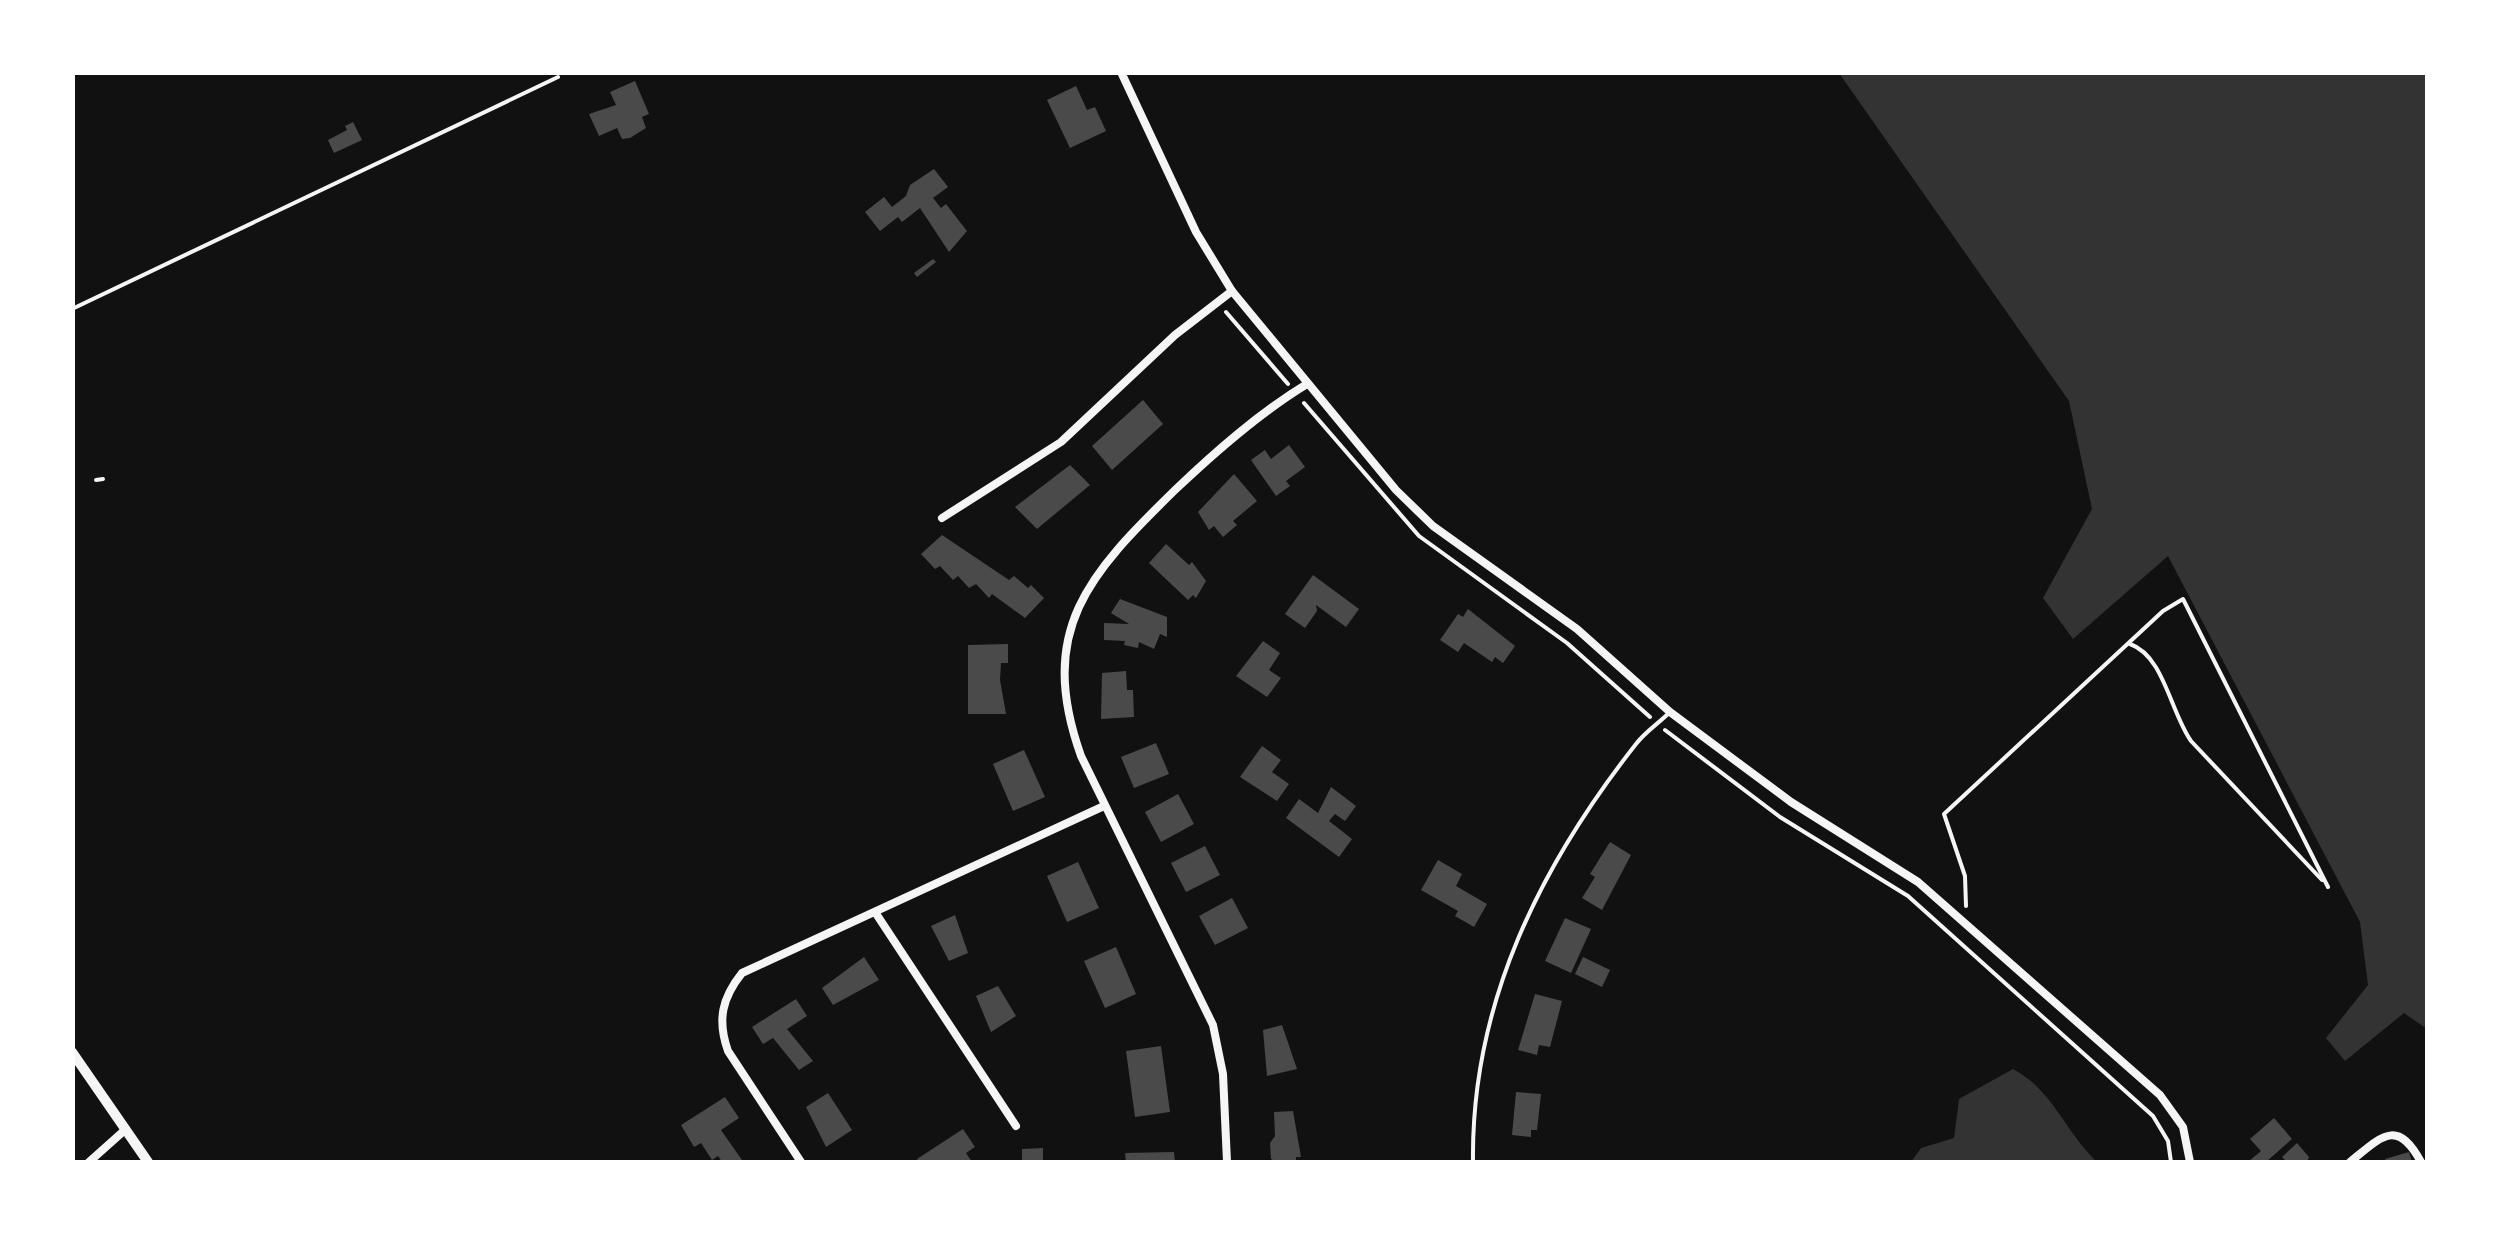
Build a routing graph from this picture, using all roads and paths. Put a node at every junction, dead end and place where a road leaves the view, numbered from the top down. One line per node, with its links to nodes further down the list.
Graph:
1 (1121, 72): 3 (street)
2 (558, 77): 4 (lane)
3 (1232, 291): 5 (street); 8 (street)
4 (72, 310)
5 (1306, 384): 10 (street); 11 (street)
6 (103, 479): 7 (path)
7 (96, 480)
8 (942, 518)
9 (2128, 643): 9 (path); 13 (path)
10 (1670, 712): 13 (street); 21 (lane)
11 (1104, 806): 12 (street); 20 (street)
12 (875, 912): 15 (street); 19 (street)
13 (1968, 926): 22 (street)
14 (72, 1052): 16 (street)
15 (1016, 1126)
16 (126, 1129): 17 (street); 18 (street)
17 (89, 1162)
18 (148, 1162)
19 (801, 1162)
20 (1227, 1162)
21 (1474, 1162)
22 (2190, 1162)
23 (2350, 1162): 24 (street)
24 (2421, 1162)

